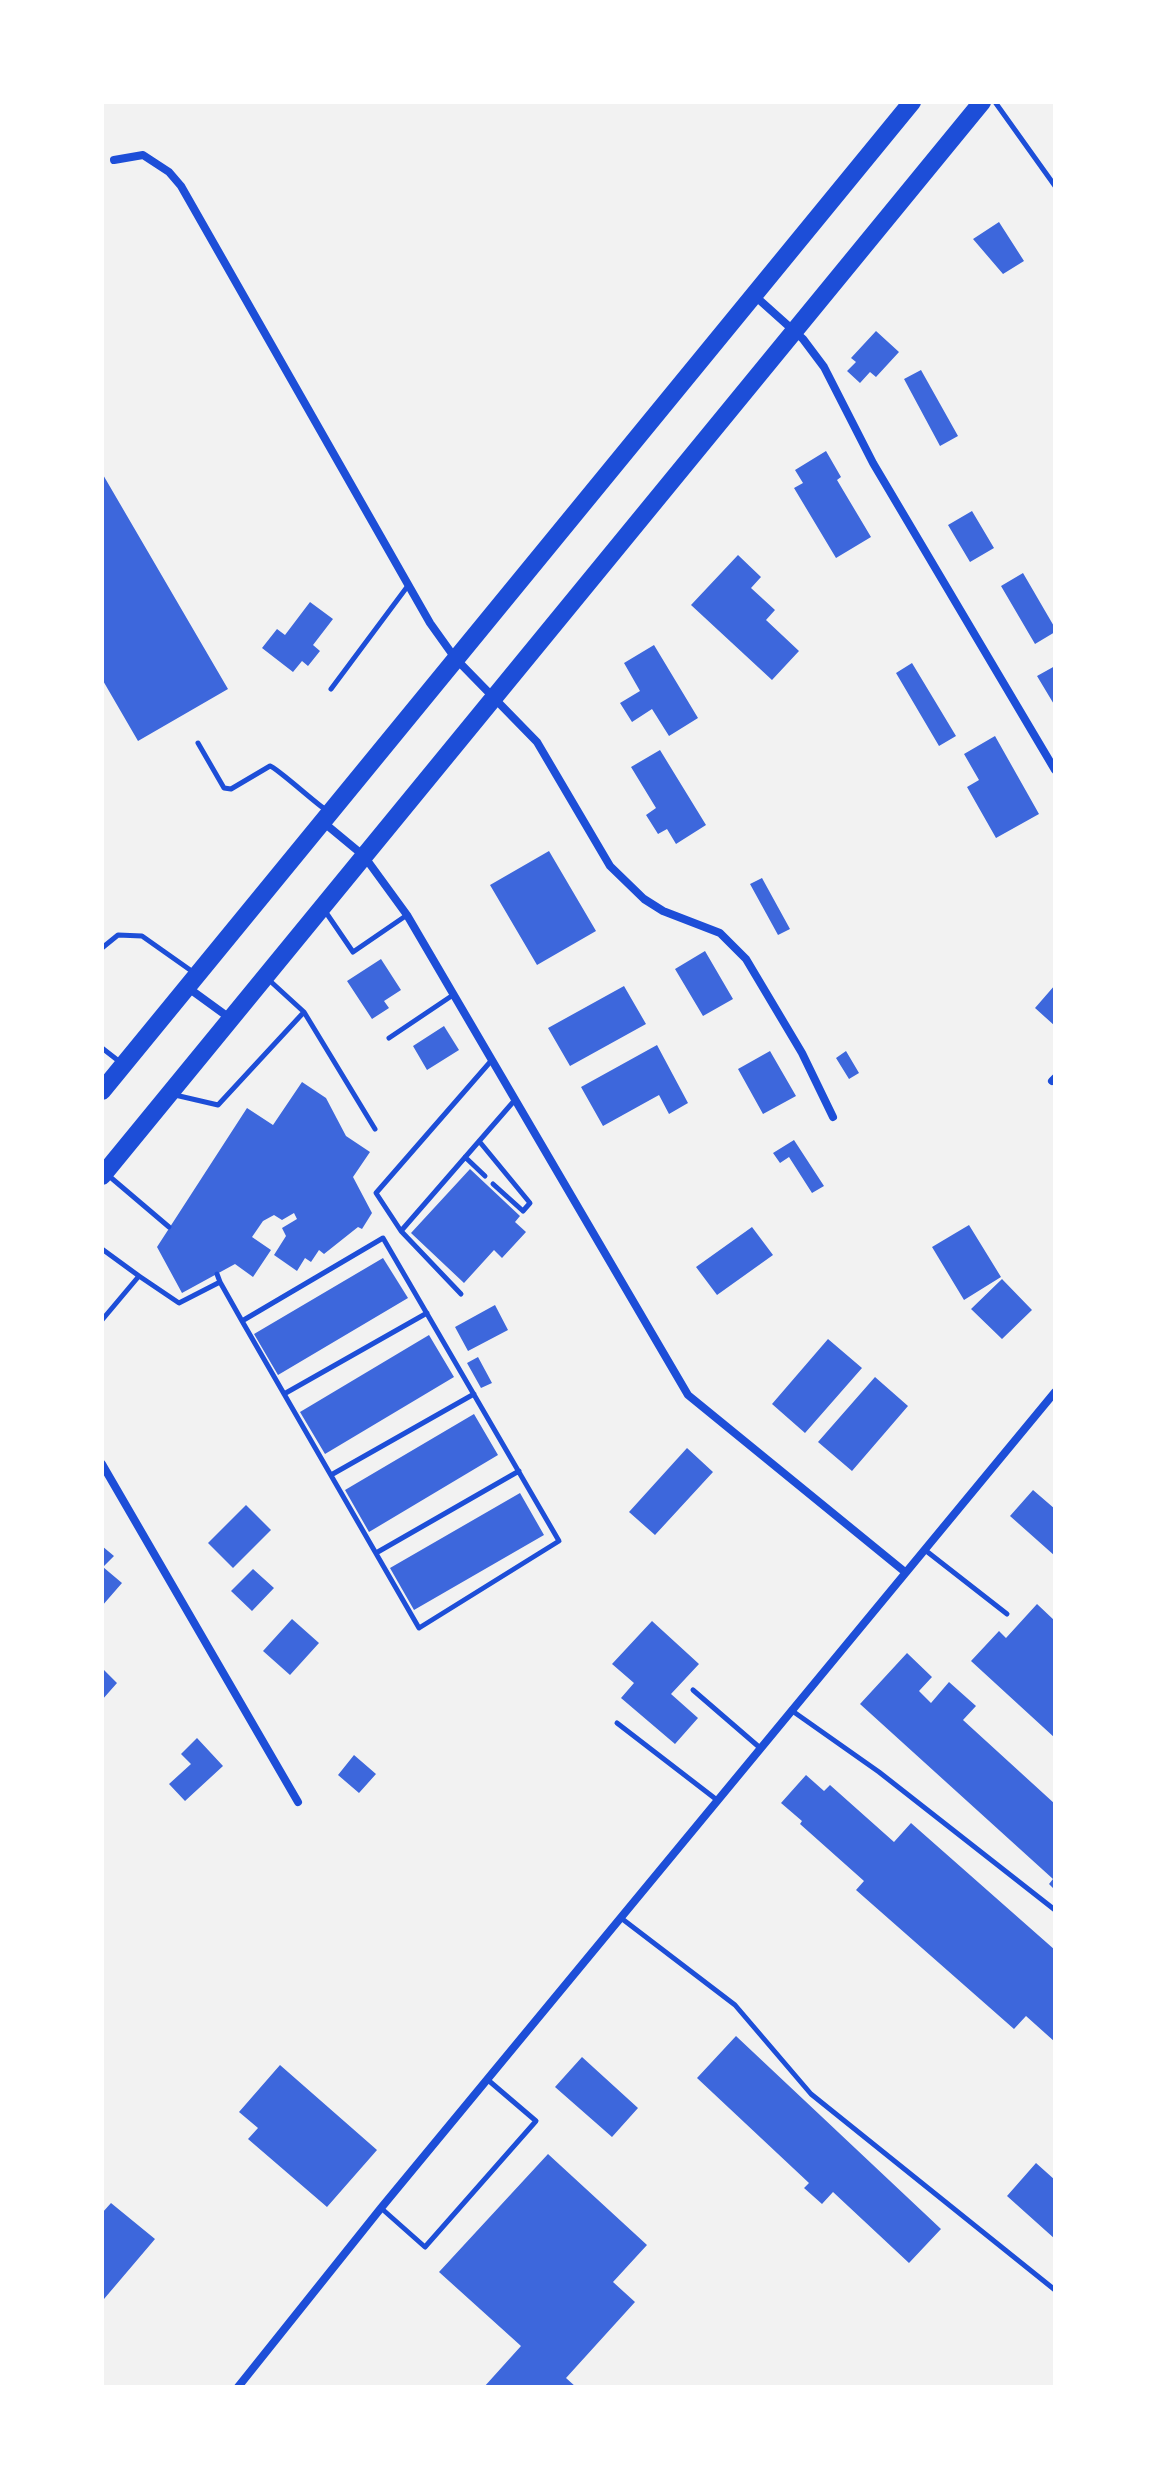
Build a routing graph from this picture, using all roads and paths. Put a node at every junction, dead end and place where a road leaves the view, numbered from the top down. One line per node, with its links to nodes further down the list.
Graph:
1 (912, 102): 6 (main road)
2 (982, 102): 7 (main road)
3 (995, 102): 5 (lane)
4 (114, 160): 8 (street)
5 (1055, 186)
6 (755, 296): 7 (street); 9 (main road)
7 (795, 332): 11 (main road); 13 (street)
8 (407, 587): 9 (street); 10 (lane)
9 (455, 658): 11 (street); 14 (main road)
10 (331, 689)
11 (495, 698): 15 (main road); 31 (street)
12 (198, 743): 14 (lane)
13 (1055, 770)
14 (326, 817): 15 (street); 20 (main road)
15 (364, 856): 16 (main road); 17 (street)
16 (323, 908): 17 (lane); 19 (main road)
17 (407, 915): 21 (street)
18 (102, 948): 20 (lane)
19 (266, 977): 22 (lane); 23 (main road)
20 (192, 981): 23 (street); 27 (main road)
21 (453, 995): 24 (lane); 26 (street)
22 (304, 1012): 29 (lane); 32 (lane)
23 (231, 1020): 29 (main road)
24 (389, 1038)
25 (102, 1048): 27 (lane)
26 (491, 1061): 30 (street); 39 (lane)
27 (123, 1065): 28 (main road)
28 (102, 1091)
29 (170, 1094): 35 (main road)
30 (514, 1101): 33 (lane); 56 (street)
31 (833, 1117)
32 (375, 1129)
33 (479, 1141): 34 (lane); 37 (lane)
34 (465, 1157): 36 (lane); 39 (lane)
35 (103, 1174): 38 (lane)
36 (485, 1176)
37 (493, 1184)
38 (169, 1227)
39 (401, 1231): 44 (lane)
40 (102, 1249): 42 (lane)
41 (217, 1274): 43 (lane)
42 (139, 1276): 43 (lane); 46 (lane)
43 (220, 1282): 47 (lane)
44 (461, 1294)
45 (427, 1313): 47 (lane); 49 (lane); 50 (lane)
46 (102, 1320)
47 (242, 1321): 49 (lane)
48 (1055, 1392): 54 (street)
49 (284, 1394): 53 (lane)
50 (474, 1394): 52 (lane); 53 (lane)
51 (102, 1464): 63 (street)
52 (519, 1471): 55 (lane); 55 (lane)
53 (331, 1475): 55 (lane)
54 (925, 1549): 56 (street); 57 (lane)
55 (376, 1553)
56 (905, 1572): 59 (street)
57 (1007, 1614)
58 (693, 1690): 61 (lane)
59 (790, 1710): 61 (street); 64 (lane)
60 (617, 1723): 62 (lane)
61 (759, 1747): 62 (street)
62 (717, 1800): 65 (street)
63 (298, 1802)
64 (1055, 1910)
65 (621, 1917): 66 (street); 68 (lane)
66 (487, 2079): 67 (street); 67 (lane)
67 (381, 2208): 69 (street)
68 (1055, 2290)
69 (238, 2387)

